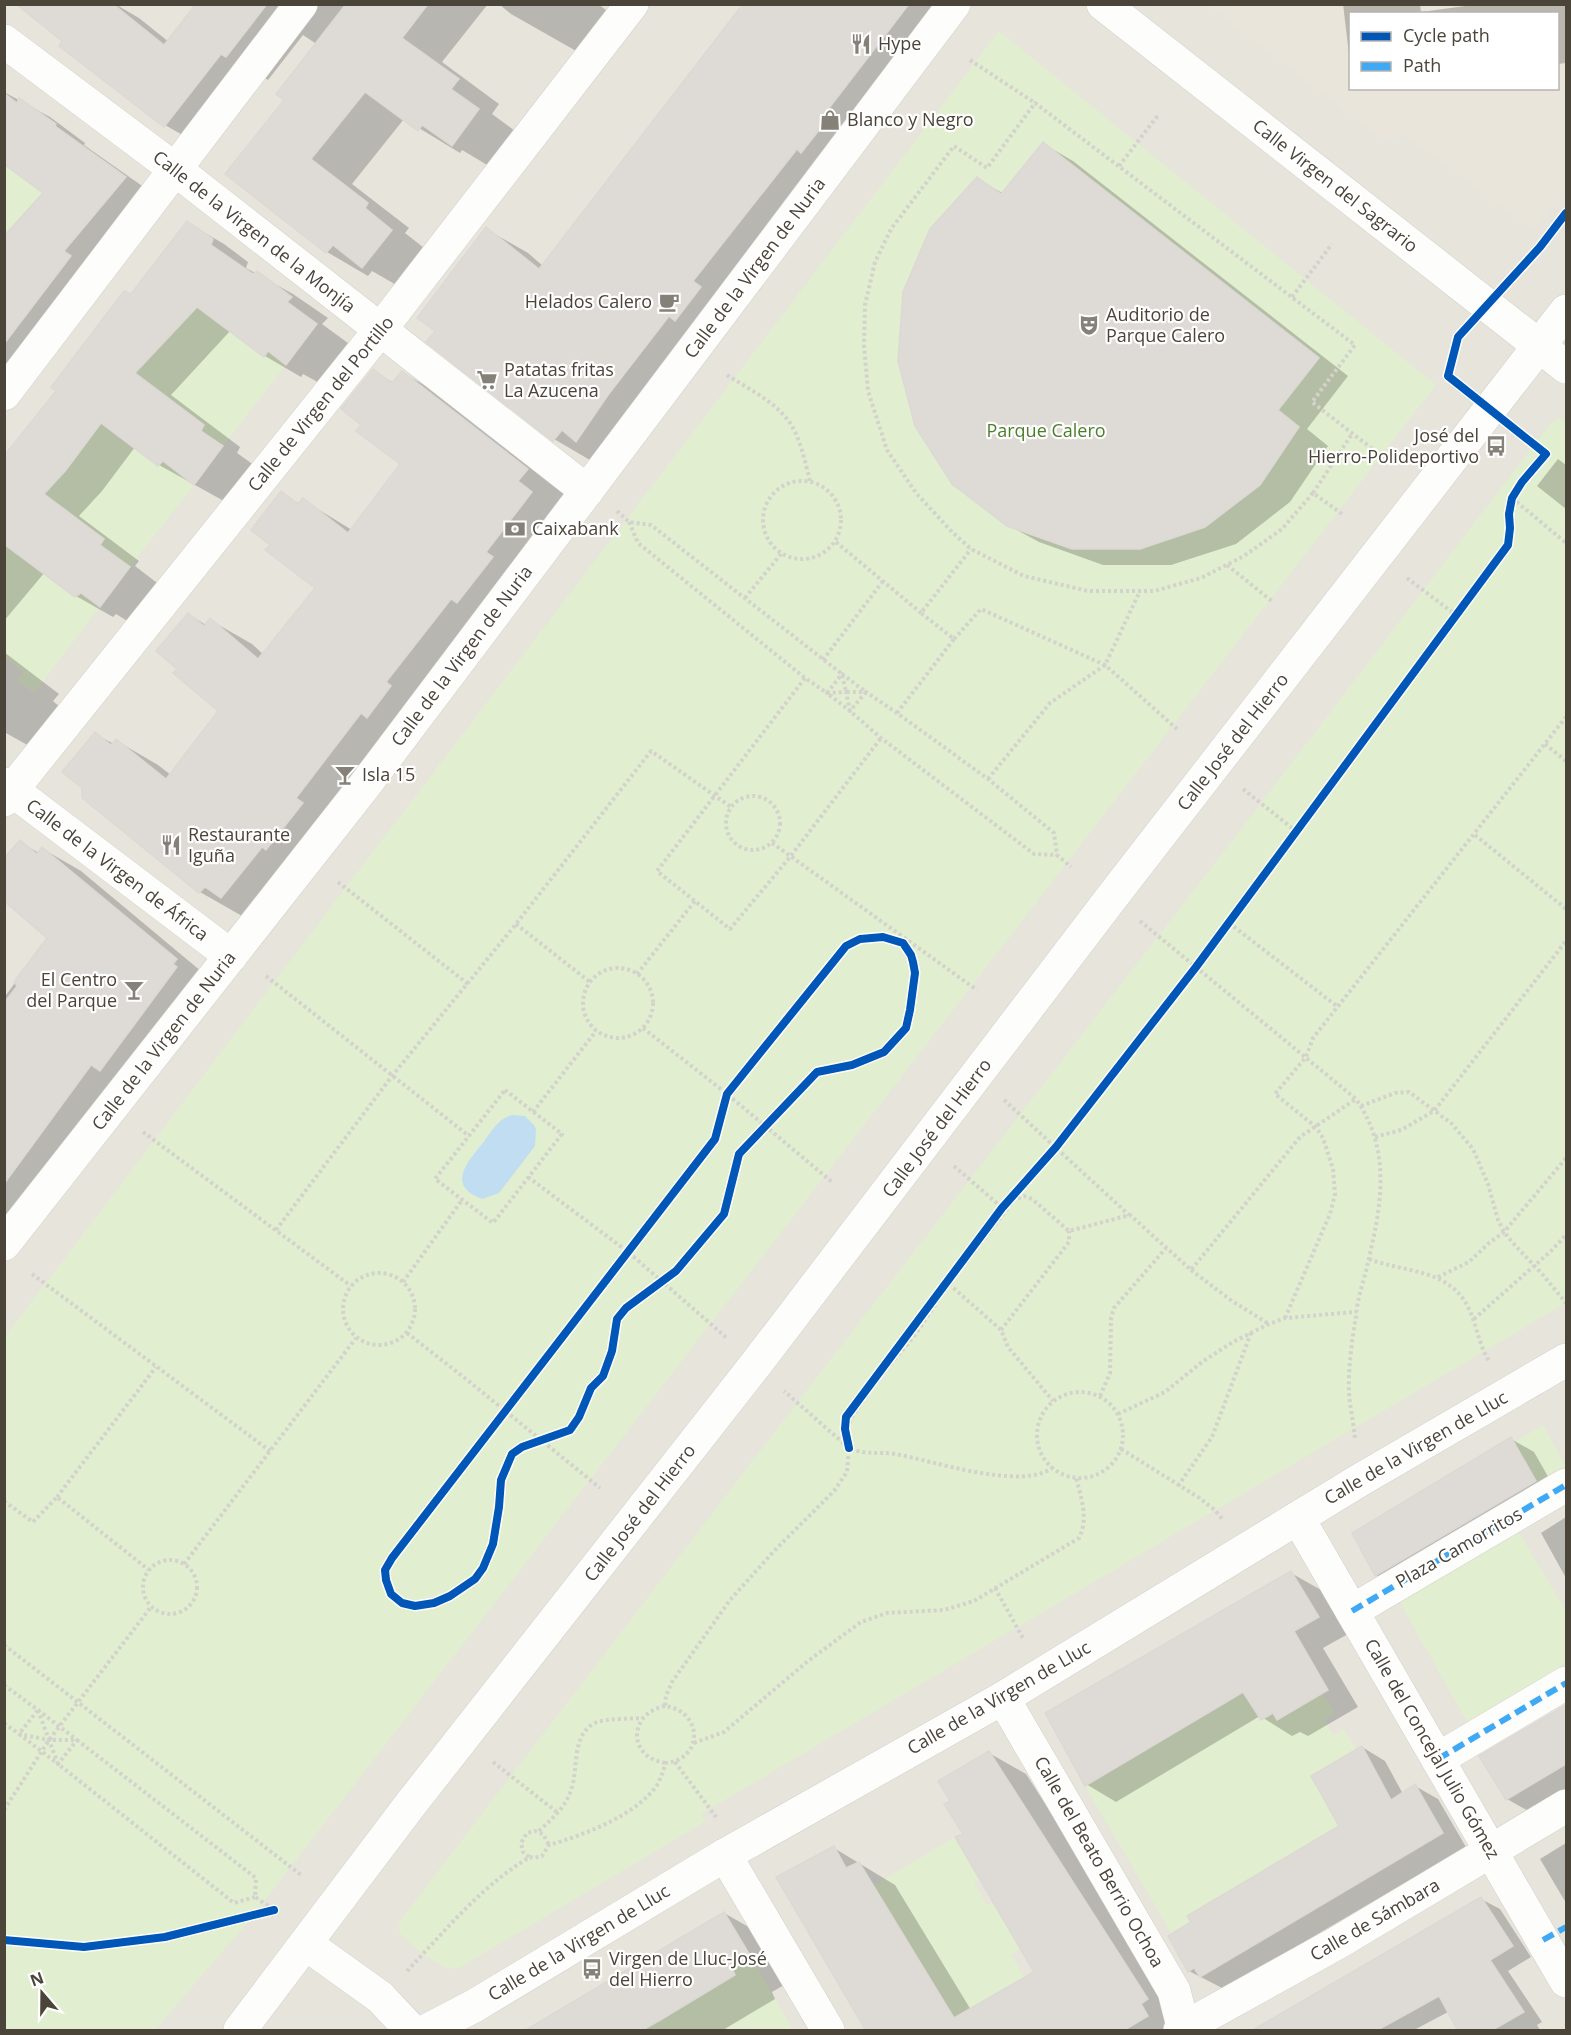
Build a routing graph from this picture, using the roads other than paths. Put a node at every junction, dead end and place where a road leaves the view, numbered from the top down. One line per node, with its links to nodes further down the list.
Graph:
1 (302, 4): 6 (street)
2 (632, 4): 8 (street, Calle de Virgen del Portillo)
3 (954, 4): 12 (street, Calle de la Virgen de Nuria)
4 (1103, 4): 9 (street, Calle Virgen del Sagrario)
5 (4, 41): 6 (street, Calle de la Virgen de la Monjía)
6 (176, 170): 8 (street, Calle de la Virgen de la Monjía); 11 (street)
7 (1566, 311): 9 (street, Calle José del Hierro)
8 (380, 330): 12 (street, Calle de la Virgen de la Monjía); 13 (street, Calle de Virgen del Portillo)
9 (1539, 346): 10 (street, Calle Virgen del Sagrario); 27 (street, Calle José del Hierro)
10 (1566, 367)
11 (4, 394)
12 (587, 491): 14 (street, Calle de la Virgen de Nuria)
13 (7, 792): 14 (street, Calle de la Virgen de África)
14 (231, 956): 15 (street, Calle de la Virgen de Nuria)
15 (4, 1244)
16 (1566, 1360): 18 (street, Calle de la Virgen de Lluc)
17 (1566, 1485): 19 (street, Plaza Camorritos)
18 (1298, 1518): 19 (street, Calle del Concejal Julio Gómez); 21 (street, Calle de la Virgen de Lluc)
19 (1352, 1611): 22 (street, Calle del Concejal Julio Gómez)
20 (1566, 1683): 22 (street)
21 (1004, 1698): 25 (street, Calle de la Virgen de Lluc); 29 (street, Calle del Beato Berrio Ochoa)
22 (1437, 1758): 24 (street, Calle del Concejal Julio Gómez)
23 (1566, 1806): 24 (street, Calle de Sámbara)
24 (1492, 1852): 26 (street, Calle del Concejal Julio Gómez); 29 (street, Calle de Sámbara)
25 (725, 1855): 32 (street, Calle de la Virgen de Lluc); 33 (street)
26 (1555, 1934): 28 (street, Calle del Concejal Julio Gómez)
27 (306, 1944): 30 (street, Calle José del Hierro); 31 (street)
28 (1566, 1981)
29 (1182, 2030)
30 (240, 2031)
31 (411, 2031)
32 (428, 2031)
33 (828, 2031)

